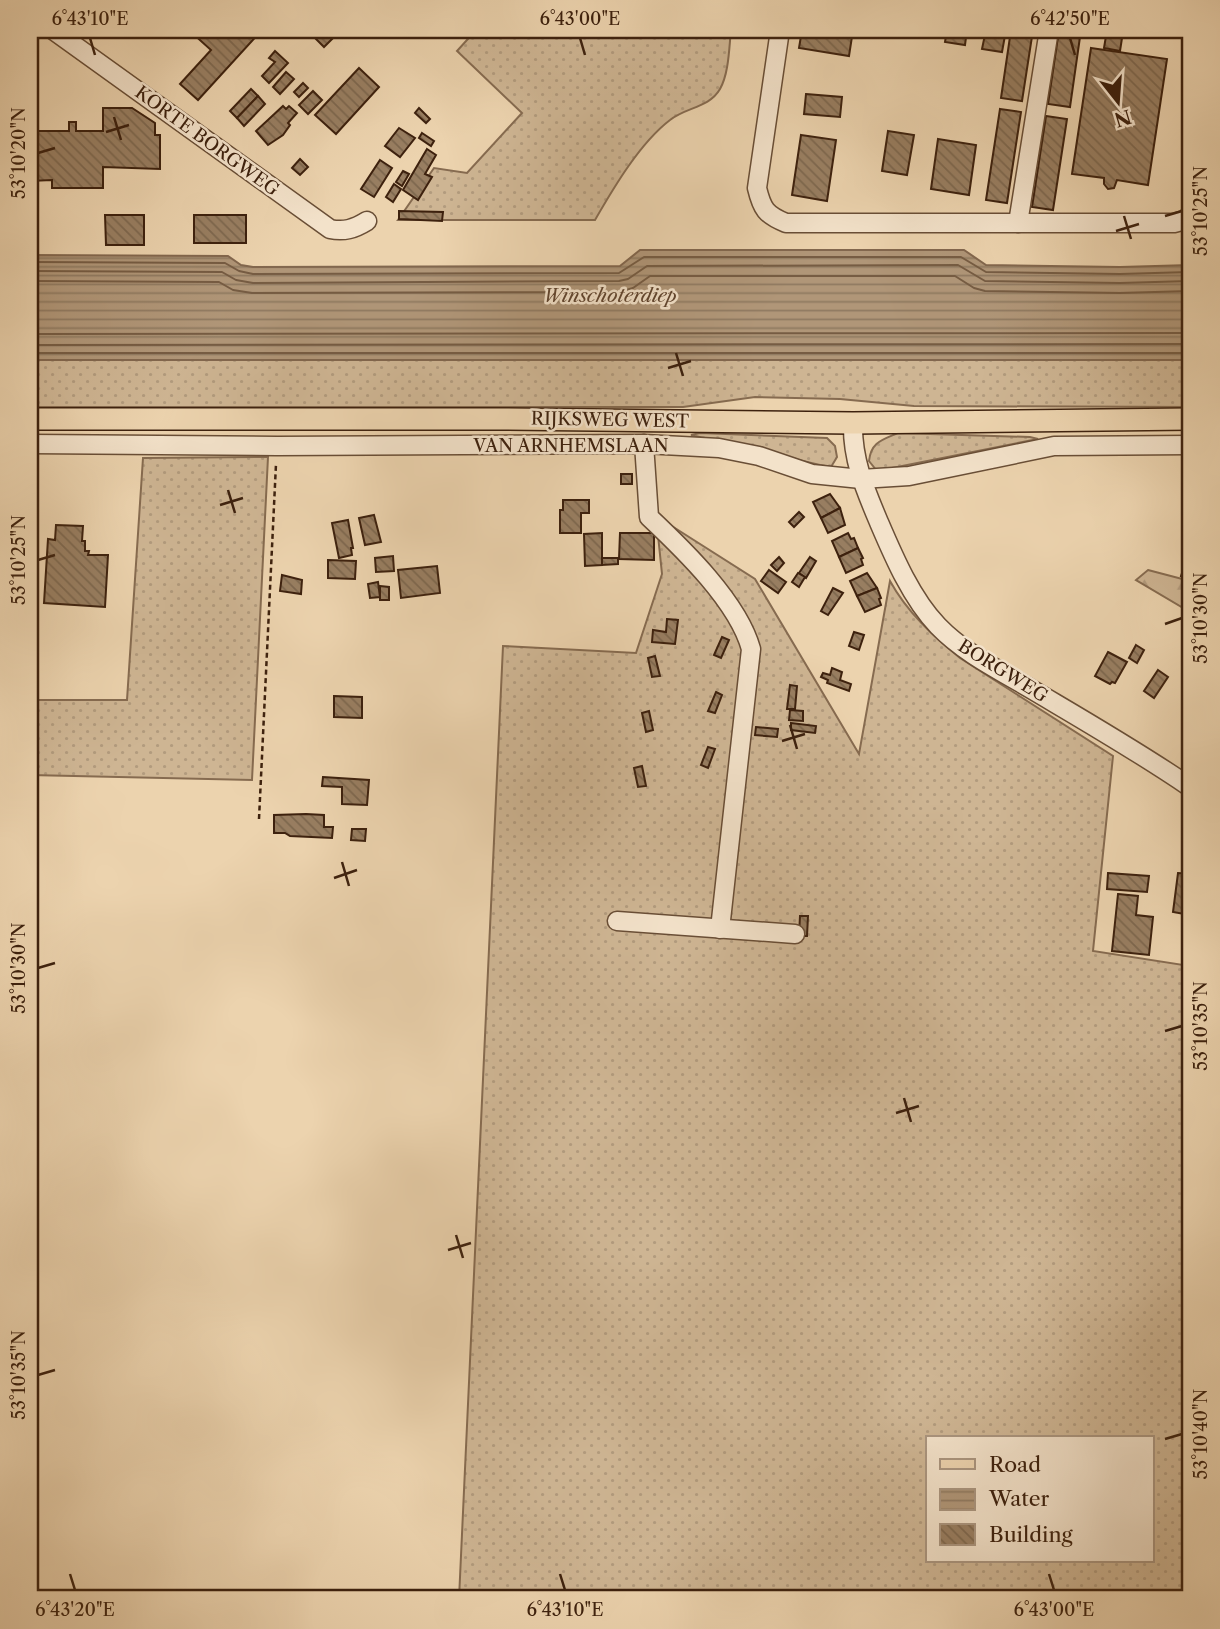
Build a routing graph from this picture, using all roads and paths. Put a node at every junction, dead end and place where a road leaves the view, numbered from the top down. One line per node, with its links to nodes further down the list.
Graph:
1 (53, 30): 5 (street, KORTE BORGWEG)
2 (780, 30): 6 (street)
3 (1049, 30): 6 (street)
4 (1190, 215): 6 (street)
5 (367, 221)
6 (1018, 223)
7 (30, 419): 9 (main road, RIJKSWEG WEST)
8 (1190, 419): 9 (main road, RIJKSWEG WEST)
9 (853, 423): 14 (street, BORGWEG)
10 (30, 444): 13 (street, VAN ARNHEMSLAAN)
11 (644, 444): 13 (street, VAN ARNHEMSLAAN); 14 (street, VAN ARNHEMSLAAN); 18 (street)
12 (1190, 445): 14 (street)
13 (277, 446): 16 (path)
14 (861, 479): 15 (street, BORGWEG)
15 (1190, 787)
16 (259, 819)
17 (617, 921): 18 (street)
18 (720, 929): 19 (street)
19 (795, 934)

